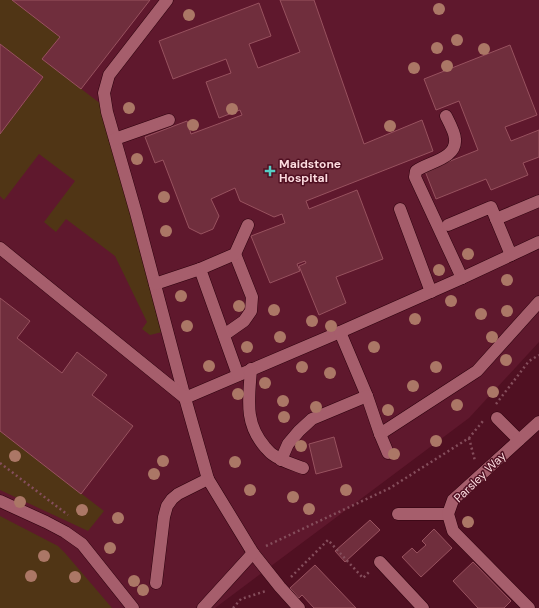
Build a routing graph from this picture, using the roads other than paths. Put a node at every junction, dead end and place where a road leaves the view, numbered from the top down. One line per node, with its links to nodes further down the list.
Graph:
1 (167, 0): 4 (street)
2 (446, 116): 15 (street)
3 (169, 120): 4 (street)
4 (115, 139): 16 (street)
5 (539, 201): 7 (street)
6 (400, 209): 17 (street)
7 (496, 220): 9 (street); 13 (street)
8 (248, 225): 12 (street)
9 (448, 225)
10 (538, 246): 13 (street)
11 (0, 248): 24 (street)
12 (235, 254): 14 (street); 20 (street)
13 (511, 255): 15 (street)
14 (200, 269): 16 (street); 20 (street)
15 (462, 278): 17 (street)
16 (155, 284): 24 (street)
17 (431, 292): 19 (street)
18 (539, 302): 27 (street)
19 (340, 332): 21 (street); 23 (street)
20 (224, 335): 22 (street)
21 (251, 369): 22 (street); 30 (street)
22 (238, 375): 24 (street)
23 (367, 396): 27 (street); 30 (street)
24 (185, 398): 32 (street)
25 (495, 413): 28 (street)
26 (539, 422): 28 (street, Parsley Way)
27 (380, 434): 29 (street)
28 (519, 440): 35 (street, Parsley Way)
29 (388, 453)
30 (281, 460): 31 (street)
31 (303, 468)
32 (208, 479): 36 (street); 38 (street)
33 (0, 501): 40 (street)
34 (398, 514): 35 (street)
35 (448, 514): 43 (street, Parsley Way)
36 (253, 552): 41 (street); 42 (street)
37 (380, 562): 39 (street)
38 (156, 583)
39 (415, 605)
40 (133, 608)
41 (203, 608)
42 (299, 608)
43 (529, 608)

